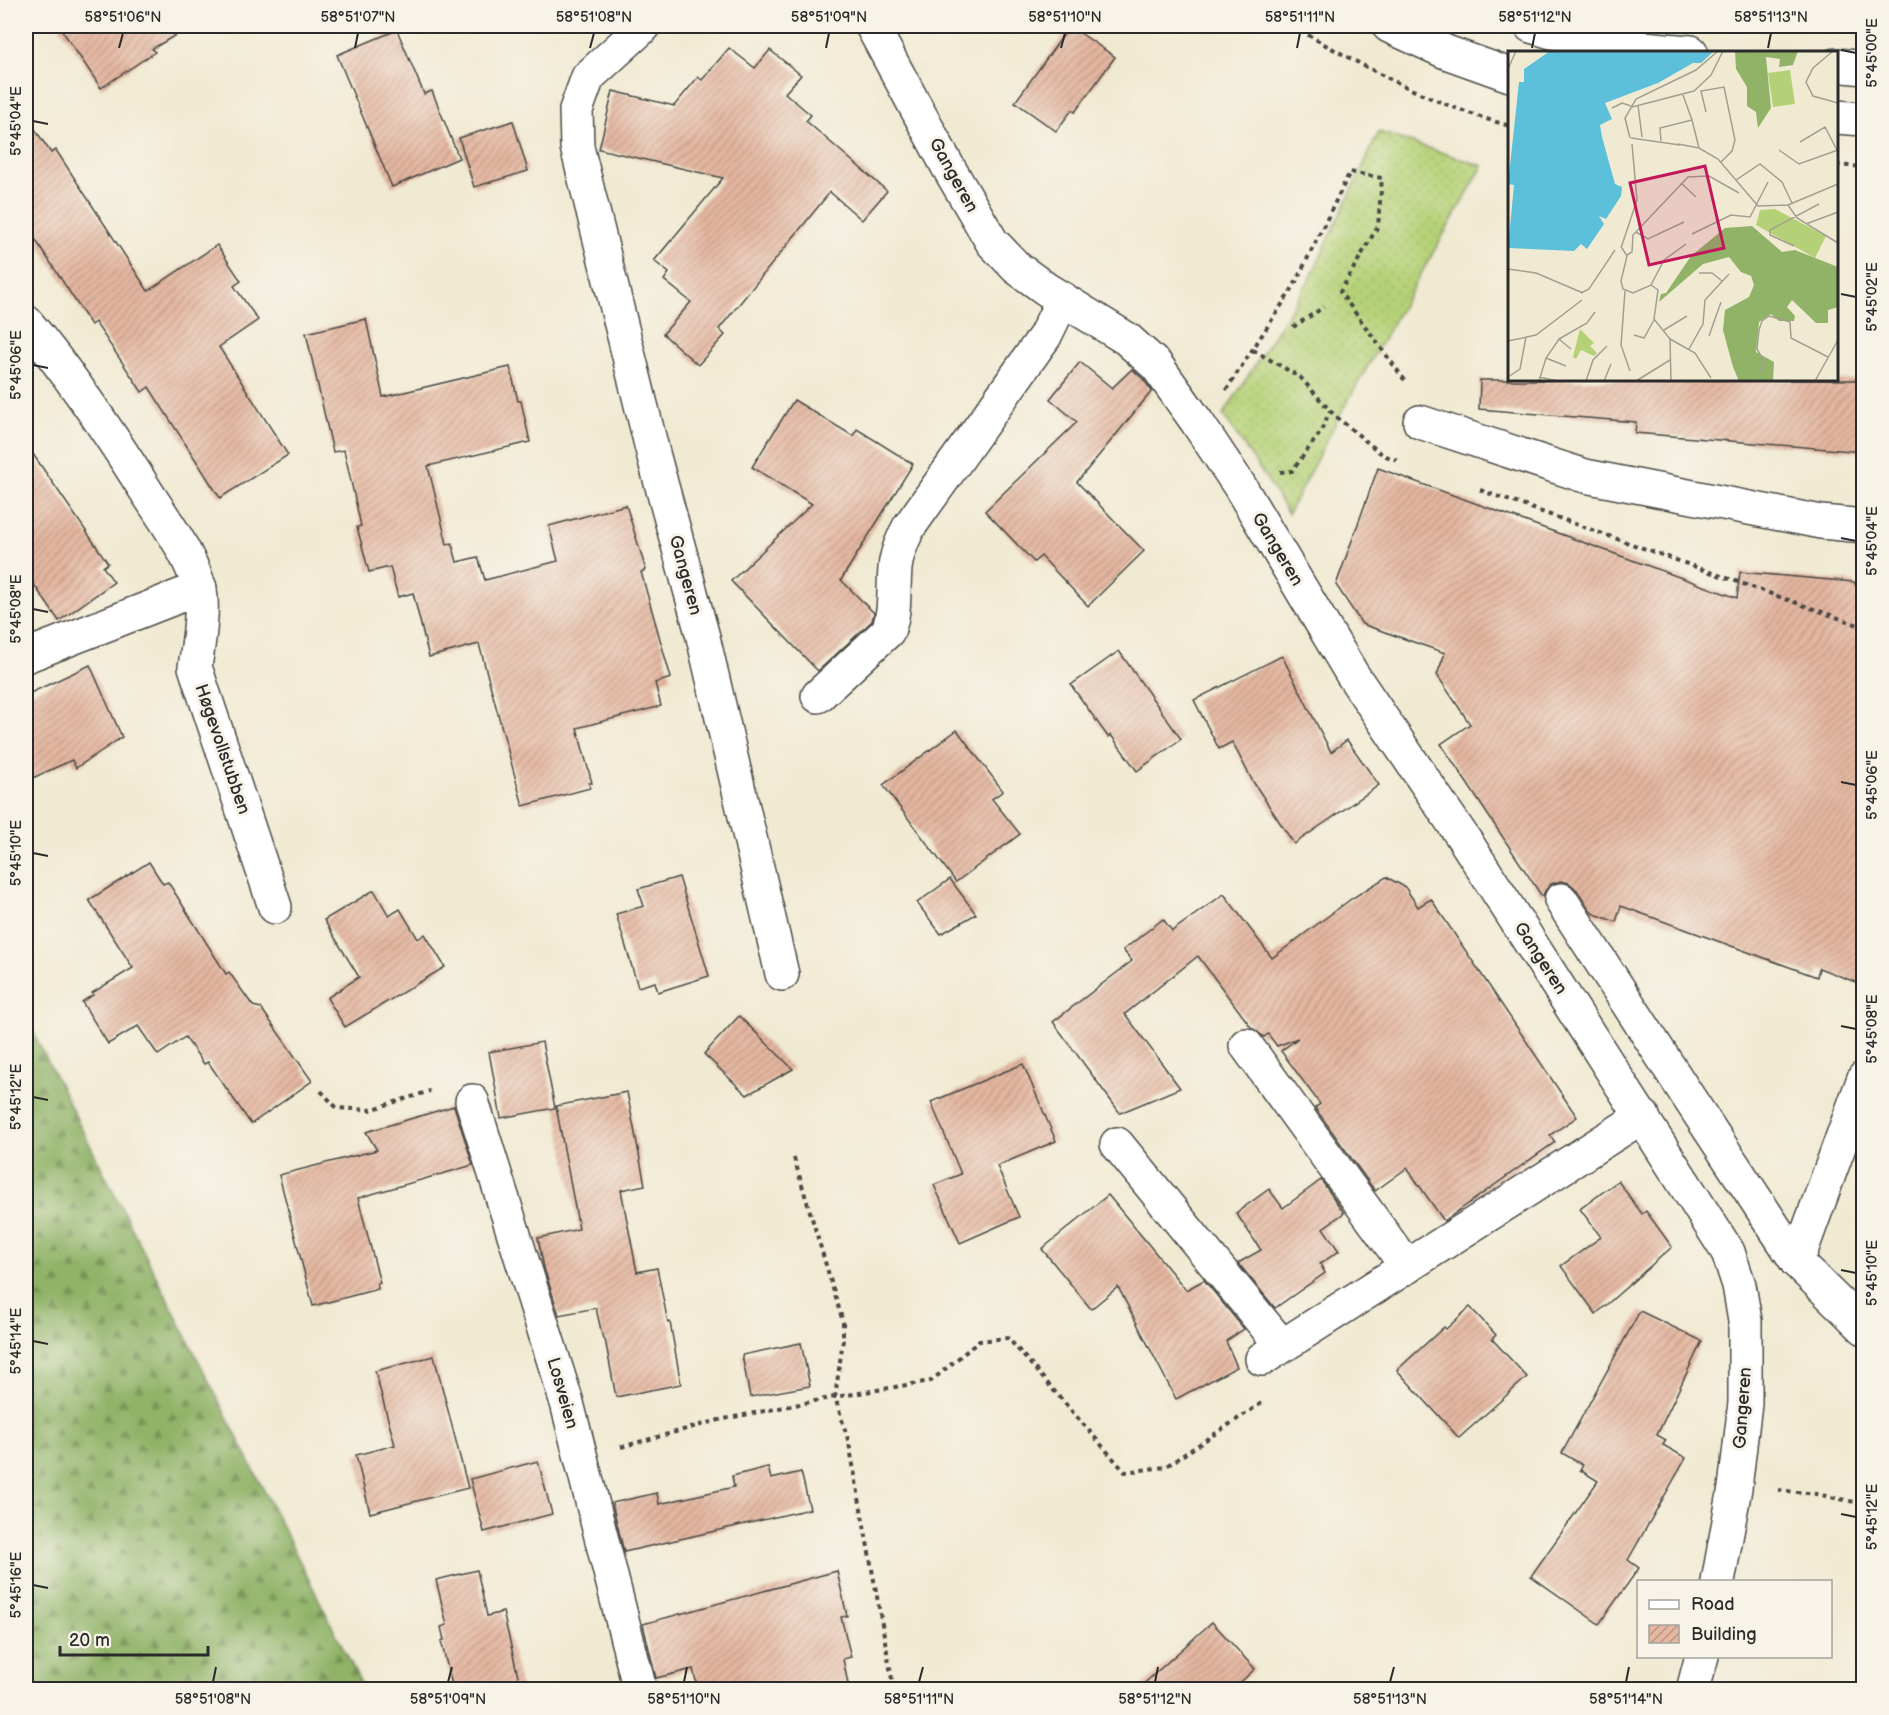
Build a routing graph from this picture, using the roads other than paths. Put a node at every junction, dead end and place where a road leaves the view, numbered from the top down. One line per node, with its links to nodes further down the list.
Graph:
1 (644, 26): 20 (street, Gangeren)
2 (872, 26): 11 (street, Gangeren)
3 (1389, 26): 8 (street)
4 (1531, 26): 5 (street)
5 (1677, 51)
6 (1838, 65): 7 (street)
7 (1863, 68)
8 (1508, 75)
9 (1838, 117): 10 (street)
10 (1863, 119)
11 (1064, 299): 17 (street); 24 (street, Gangeren)
12 (26, 322): 15 (street, Høgevollstubben)
13 (1420, 422): 14 (street)
14 (1863, 526)
15 (200, 588): 16 (street); 19 (street, Høgevollstubben)
16 (26, 656)
17 (818, 696)
18 (1561, 900): 26 (street)
19 (275, 907)
20 (782, 974)
21 (1246, 1045): 27 (street)
22 (1863, 1078): 26 (street)
23 (472, 1101): 31 (street, Losveien)
24 (1643, 1116): 27 (street); 29 (street, Gangeren)
25 (1117, 1144): 27 (street)
26 (1797, 1262): 28 (street)
27 (1407, 1267)
28 (1863, 1328)
29 (1718, 1580)
30 (1701, 1658): 32 (street)
31 (640, 1689)
32 (1693, 1689)

